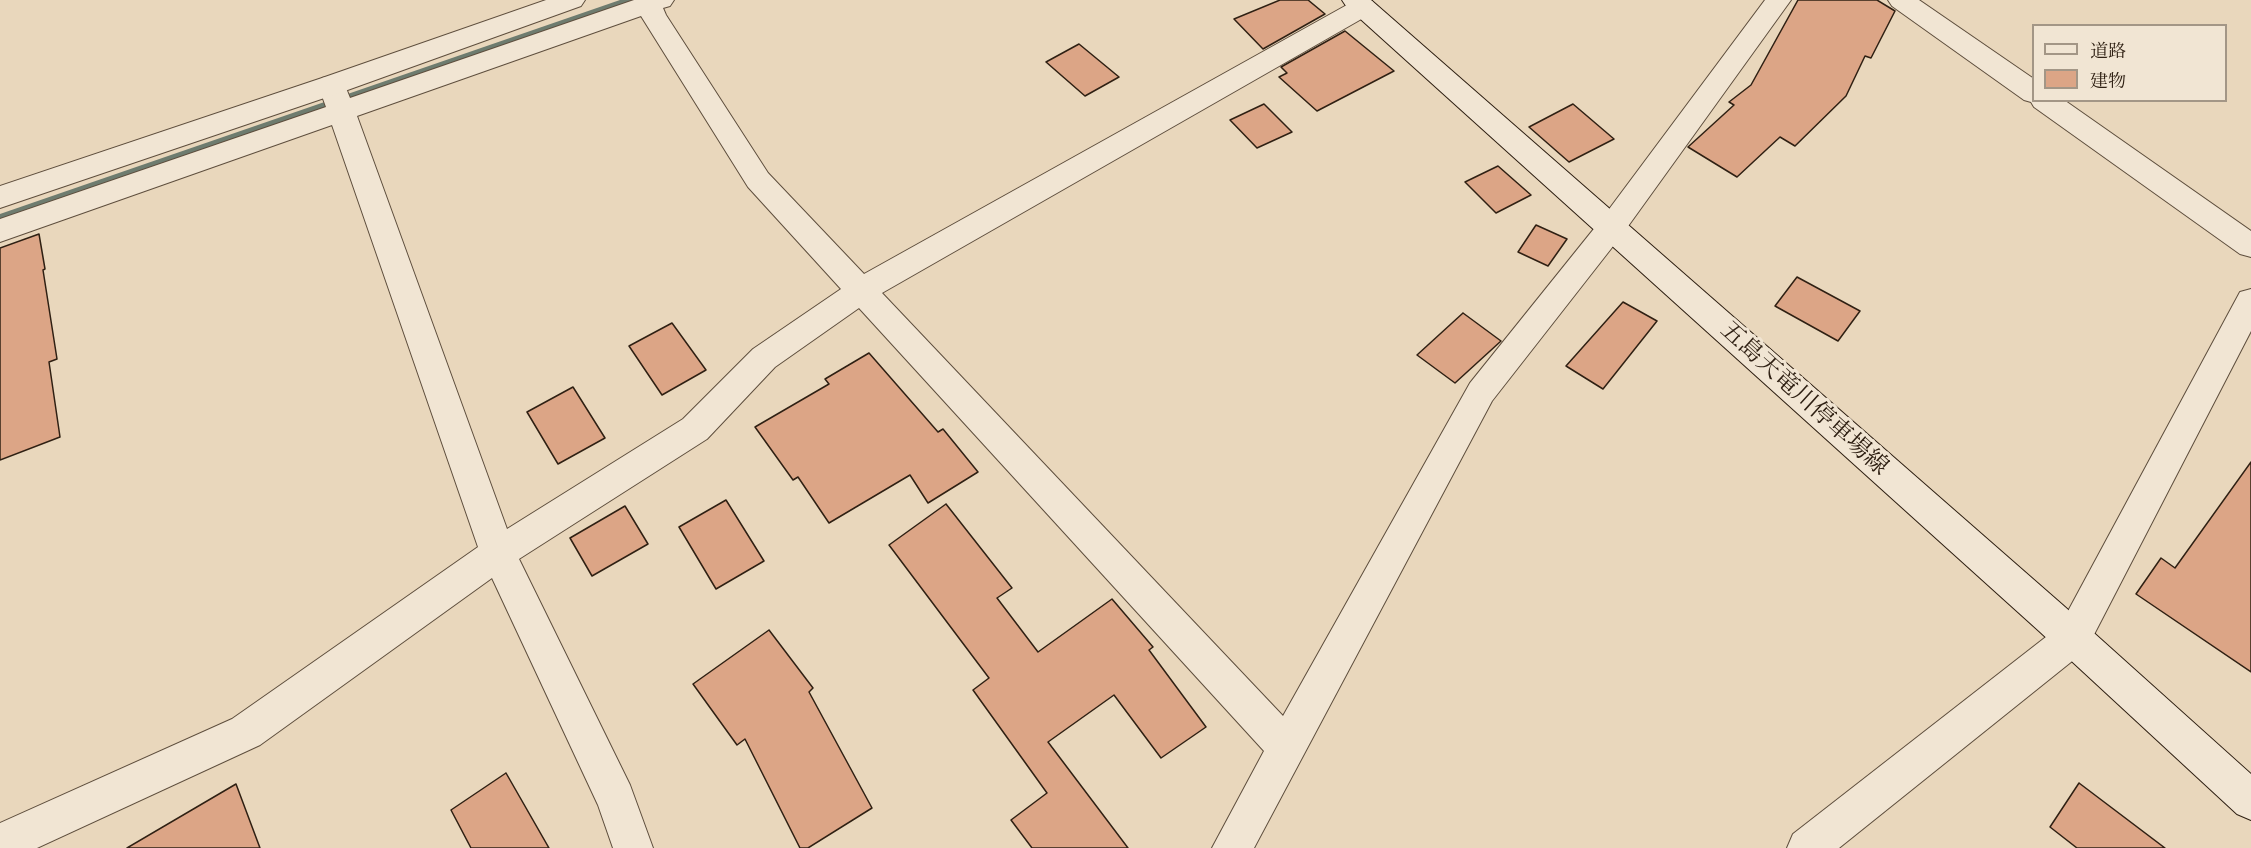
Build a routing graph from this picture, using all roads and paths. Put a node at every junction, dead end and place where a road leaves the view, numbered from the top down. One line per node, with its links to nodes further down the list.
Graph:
1 (572, 0): 7 (street)
2 (1778, 0): 10 (street)
3 (1901, 0): 6 (street)
4 (652, 1): 7 (street); 13 (street)
5 (1359, 4): 10 (street, 五島天竜川停車場線); 13 (street)
6 (2032, 92)
7 (337, 99): 9 (street); 11 (street); 15 (street)
8 (2047, 102): 12 (street)
9 (0, 197)
10 (1611, 228): 16 (street, 五島天竜川停車場線); 17 (street)
11 (0, 231)
12 (2251, 246)
13 (862, 290): 15 (street); 17 (street)
14 (2251, 301): 16 (street)
15 (498, 553): 19 (street); 20 (street)
16 (2073, 638): 18 (street, 五島天竜川停車場線); 22 (street)
17 (1286, 747): 21 (street)
18 (2251, 800)
19 (0, 844)
20 (633, 848)
21 (1232, 848)
22 (1807, 848)

